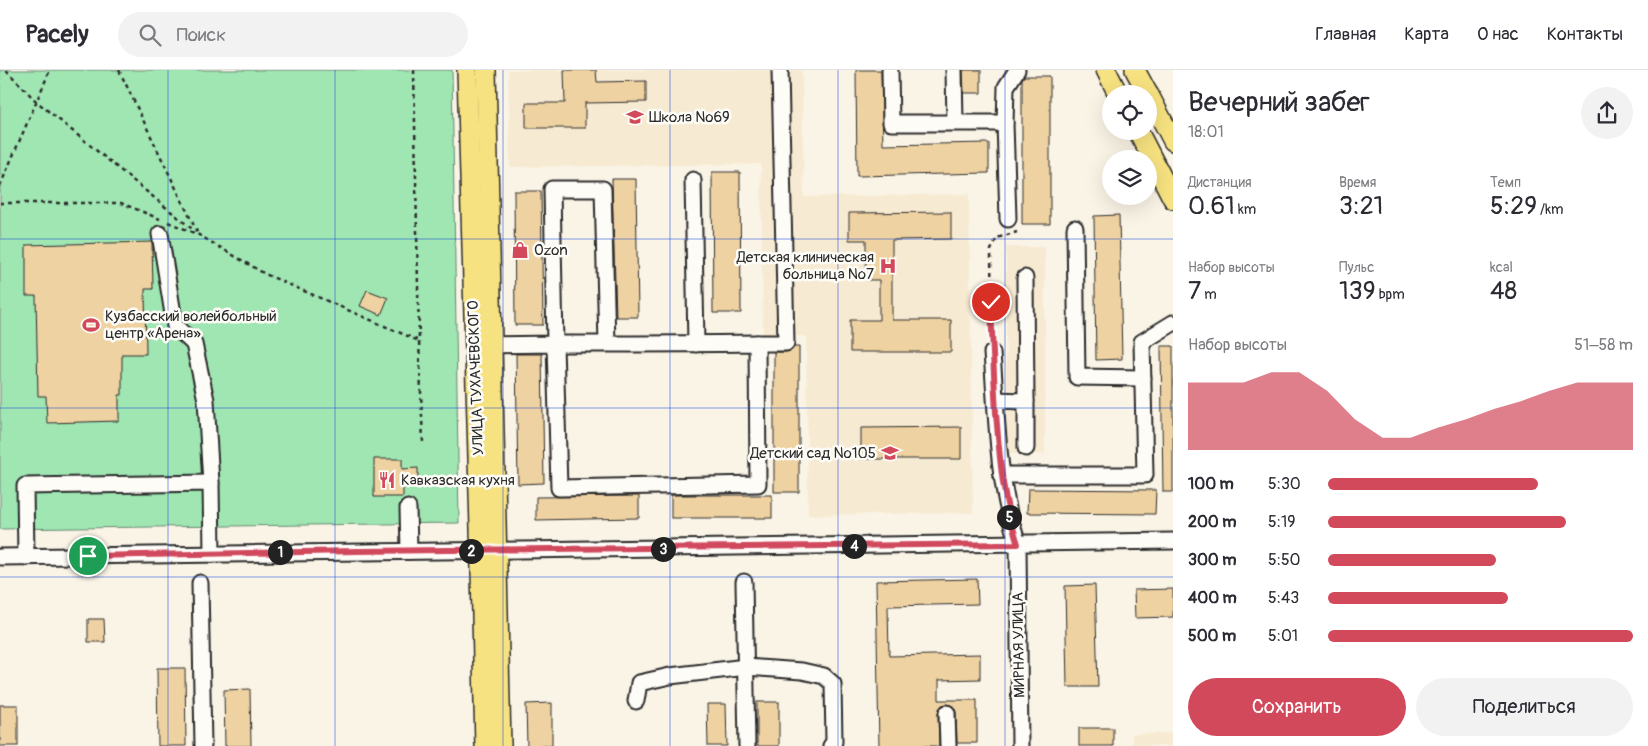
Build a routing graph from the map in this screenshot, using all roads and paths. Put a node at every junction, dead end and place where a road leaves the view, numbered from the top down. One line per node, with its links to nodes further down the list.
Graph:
1 (6, 70): 15 (path)
2 (50, 70): 15 (path)
3 (119, 70): 29 (path)
4 (414, 70): 32 (path)
5 (466, 70): 37 (main road, УЛИЦА ТУХАЧЕВСКОГО)
6 (486, 70): 37 (main road, УЛИЦА ТУХАЧЕВСКОГО)
7 (780, 70): 33 (street)
8 (890, 70): 17 (street)
9 (954, 70): 17 (street)
10 (1018, 70): 18 (street)
11 (1106, 70): 13 (main road)
12 (1136, 70): 14 (main road)
13 (1114, 85)
14 (1144, 85)
15 (36, 101): 22 (path); 29 (path)
16 (1157, 111): 20 (main road)
17 (955, 122): 18 (street)
18 (1006, 123): 25 (street)
19 (1143, 140): 23 (main road)
20 (1173, 141)
21 (693, 180): 36 (street)
22 (0, 186)
23 (1173, 199)
24 (0, 203): 29 (path)
25 (1008, 220)
26 (1076, 228): 39 (street)
27 (1017, 232): 38 (path)
28 (160, 234): 45 (street)
29 (199, 235): 32 (path)
30 (1025, 278): 41 (street)
31 (1173, 323): 39 (street)
32 (419, 342): 42 (path)
33 (757, 343): 34 (street); 36 (street)
34 (555, 344): 35 (street); 35 (street); 37 (street)
35 (607, 344): 36 (street)
36 (696, 344)
37 (484, 345): 50 (main road, УЛИЦА ТУХАЧЕВСКОГО)
38 (992, 353): 40 (street, МИРНАЯ УЛИЦА)
39 (1143, 378): 44 (street)
40 (996, 400): 41 (street); 44 (street, МИРНАЯ УЛИЦА)
41 (1026, 401): 43 (street)
42 (423, 443)
43 (1026, 448)
44 (1001, 475): 48 (street, МИРНАЯ УЛИЦА)
45 (211, 483): 51 (street); 53 (street)
46 (408, 508): 49 (street)
47 (1173, 541): 48 (street)
48 (1018, 544): 50 (street); 65 (street, МИРНАЯ УЛИЦА)
49 (409, 551): 50 (street); 51 (street)
50 (489, 551): 60 (main road, УЛИЦА ТУХАЧЕВСКОГО); 61 (main road, УЛИЦА ТУХАЧЕВСКОГО)
51 (212, 554): 53 (street)
52 (0, 557): 53 (street)
53 (26, 557)
54 (744, 582): 56 (street)
55 (200, 583): 59 (street)
56 (746, 667): 57 (street); 62 (street); 63 (street)
57 (636, 701)
58 (947, 713): 64 (street)
59 (203, 746)
60 (485, 746)
61 (501, 746)
62 (747, 746)
63 (831, 746)
64 (948, 746)
65 (1020, 746)

